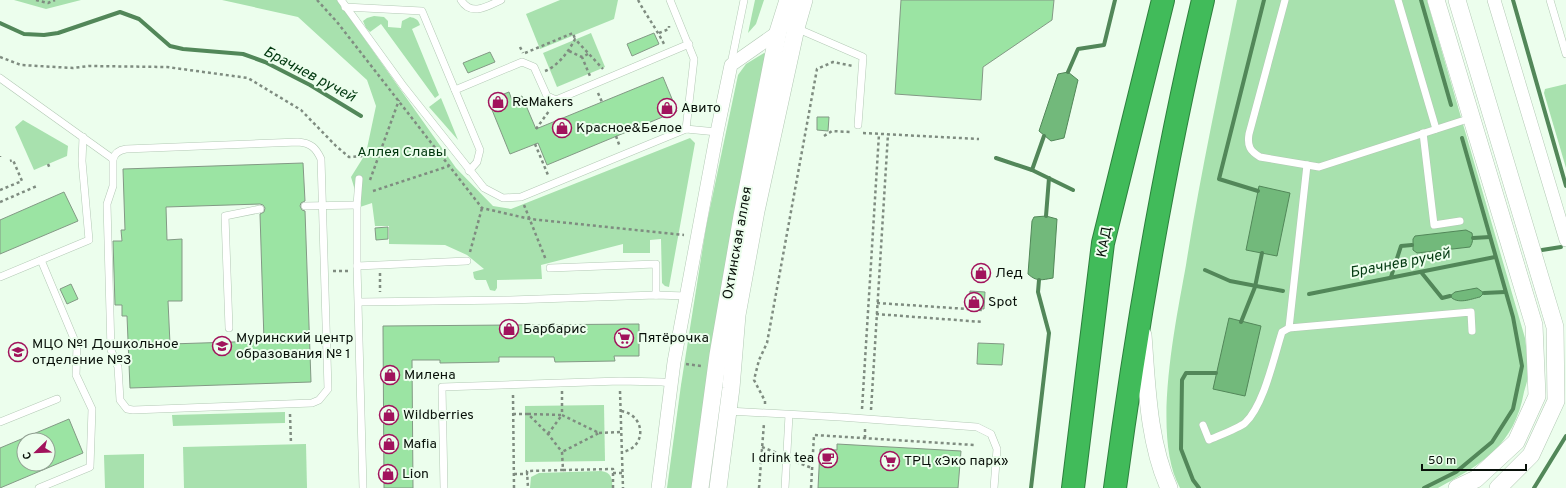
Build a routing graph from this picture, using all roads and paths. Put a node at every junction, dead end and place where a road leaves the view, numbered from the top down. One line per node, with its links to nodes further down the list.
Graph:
1 (36, 0): 2 (path)
2 (55, 0)
3 (317, 0): 41 (path)
4 (341, 0): 20 (lane)
5 (461, 0): 6 (lane)
6 (501, 0)
7 (638, 0): 24 (path)
8 (670, 0): 25 (lane)
9 (744, 0): 34 (lane)
10 (788, 0): 22 (street, Охтинская аллея)
11 (804, 0): 21 (street, Охтинская аллея)
12 (1163, 0): 147 (highway, КАД)
13 (1203, 0): 95 (highway)
14 (1284, 0): 63 (lane)
15 (1398, 0): 47 (lane)
16 (1436, 0): 43 (street)
17 (1457, 0): 151 (street)
18 (1494, 0): 82 (street)
19 (1550, 0): 31 (lane)
20 (345, 7): 40 (lane); 66 (lane)
21 (796, 28): 36 (lane); 111 (street, Охтинская аллея)
22 (778, 32): 34 (street); 141 (street, Охтинская аллея)
23 (575, 39): 27 (path); 28 (path); 30 (path)
24 (664, 44)
25 (688, 44): 40 (lane); 45 (lane)
26 (520, 47): 29 (path)
27 (540, 47)
28 (569, 51): 33 (path); 37 (path)
29 (523, 54)
30 (588, 54): 33 (path); 35 (path)
31 (1566, 54)
32 (0, 57): 59 (path)
33 (582, 57): 38 (path)
34 (731, 65): 48 (street)
35 (602, 68)
36 (862, 69): 46 (lane); 116 (path)
37 (543, 72)
38 (589, 74)
39 (0, 78): 55 (lane)
40 (455, 90): 66 (lane)
41 (398, 101): 59 (path); 64 (path)
42 (549, 111): 44 (path)
43 (1471, 118): 47 (lane); 150 (street)
44 (536, 129)
45 (686, 129): 48 (lane); 72 (lane)
46 (858, 129): 51 (path)
47 (1436, 129): 50 (lane)
48 (717, 132): 91 (street)
49 (851, 132): 54 (path)
50 (1423, 133): 63 (lane); 80 (lane)
51 (879, 134): 52 (path); 112 (path)
52 (888, 134): 56 (path); 94 (path)
53 (616, 136): 58 (path)
54 (824, 136)
55 (83, 137): 60 (lane); 83 (lane)
56 (978, 139)
57 (535, 144): 67 (path)
58 (620, 147)
59 (380, 149): 68 (path)
60 (113, 159): 74 (lane); 109 (lane)
61 (10, 161): 70 (path)
62 (48, 164): 65 (path)
63 (1307, 165): 100 (lane)
64 (449, 166): 71 (path); 77 (path)
65 (50, 169)
66 (469, 171): 72 (lane)
67 (549, 177)
68 (359, 179): 75 (lane)
69 (37, 186): 73 (path)
70 (0, 190)
71 (373, 191)
72 (521, 197): 79 (path)
73 (0, 202)
74 (324, 205): 75 (lane); 76 (lane); 88 (lane)
75 (357, 205): 86 (lane)
76 (305, 206)
77 (482, 208): 79 (path); 84 (path)
78 (260, 209): 99 (lane)
79 (530, 219): 81 (path); 87 (path)
80 (1460, 221)
81 (684, 235)
82 (1566, 240)
83 (41, 260): 89 (lane); 133 (lane)
84 (467, 262): 85 (lane)
85 (380, 265): 86 (lane); 93 (path)
86 (357, 268): 88 (path); 92 (lane)
87 (550, 268): 90 (lane)
88 (325, 272): 109 (lane)
89 (0, 277)
90 (656, 295): 91 (lane); 93 (lane)
91 (686, 296): 105 (street)
92 (359, 302): 93 (lane); 134 (lane)
93 (380, 302)
94 (877, 303): 96 (path); 97 (path)
95 (1141, 309): 148 (highway); 149 (street)
96 (983, 310)
97 (876, 314): 98 (path); 113 (path)
98 (983, 322)
99 (229, 328)
100 (1290, 328): 101 (lane); 120 (lane)
101 (1472, 331)
102 (684, 364): 103 (path)
103 (704, 366)
104 (562, 384): 105 (lane); 106 (lane); 117 (path)
105 (671, 384): 140 (street)
106 (512, 385): 114 (path); 135 (lane)
107 (620, 390): 110 (path)
108 (57, 399): 119 (lane)
109 (290, 403): 124 (path)
110 (621, 411): 121 (path); 127 (path)
111 (728, 412): 116 (lane); 142 (street, Охтинская аллея)
112 (861, 412)
113 (870, 412)
114 (513, 414): 115 (path); 131 (path)
115 (528, 414): 117 (path); 123 (path)
116 (764, 414): 118 (lane); 143 (path)
117 (562, 415): 122 (path); 123 (path)
118 (789, 415): 144 (lane); 146 (lane)
119 (0, 422)
120 (1203, 426)
121 (622, 432): 122 (path); 127 (path)
122 (599, 433): 126 (path)
123 (548, 434): 126 (path)
124 (291, 444)
125 (974, 445): 145 (path)
126 (562, 452): 128 (path)
127 (622, 452): 130 (path)
128 (563, 470): 129 (path); 132 (path)
129 (613, 473): 130 (path); 138 (path)
130 (623, 473): 139 (path)
131 (514, 474): 132 (path); 136 (path)
132 (528, 474): 137 (path)
133 (39, 488)
134 (363, 488)
135 (444, 488)
136 (514, 488)
137 (528, 488)
138 (613, 488)
139 (623, 488)
140 (658, 488)
141 (700, 488)
142 (718, 488)
143 (759, 488)
144 (785, 488)
145 (811, 488)
146 (994, 488)
147 (1073, 488)
148 (1116, 488)
149 (1169, 488)
150 (1457, 488)
151 (1498, 488)

